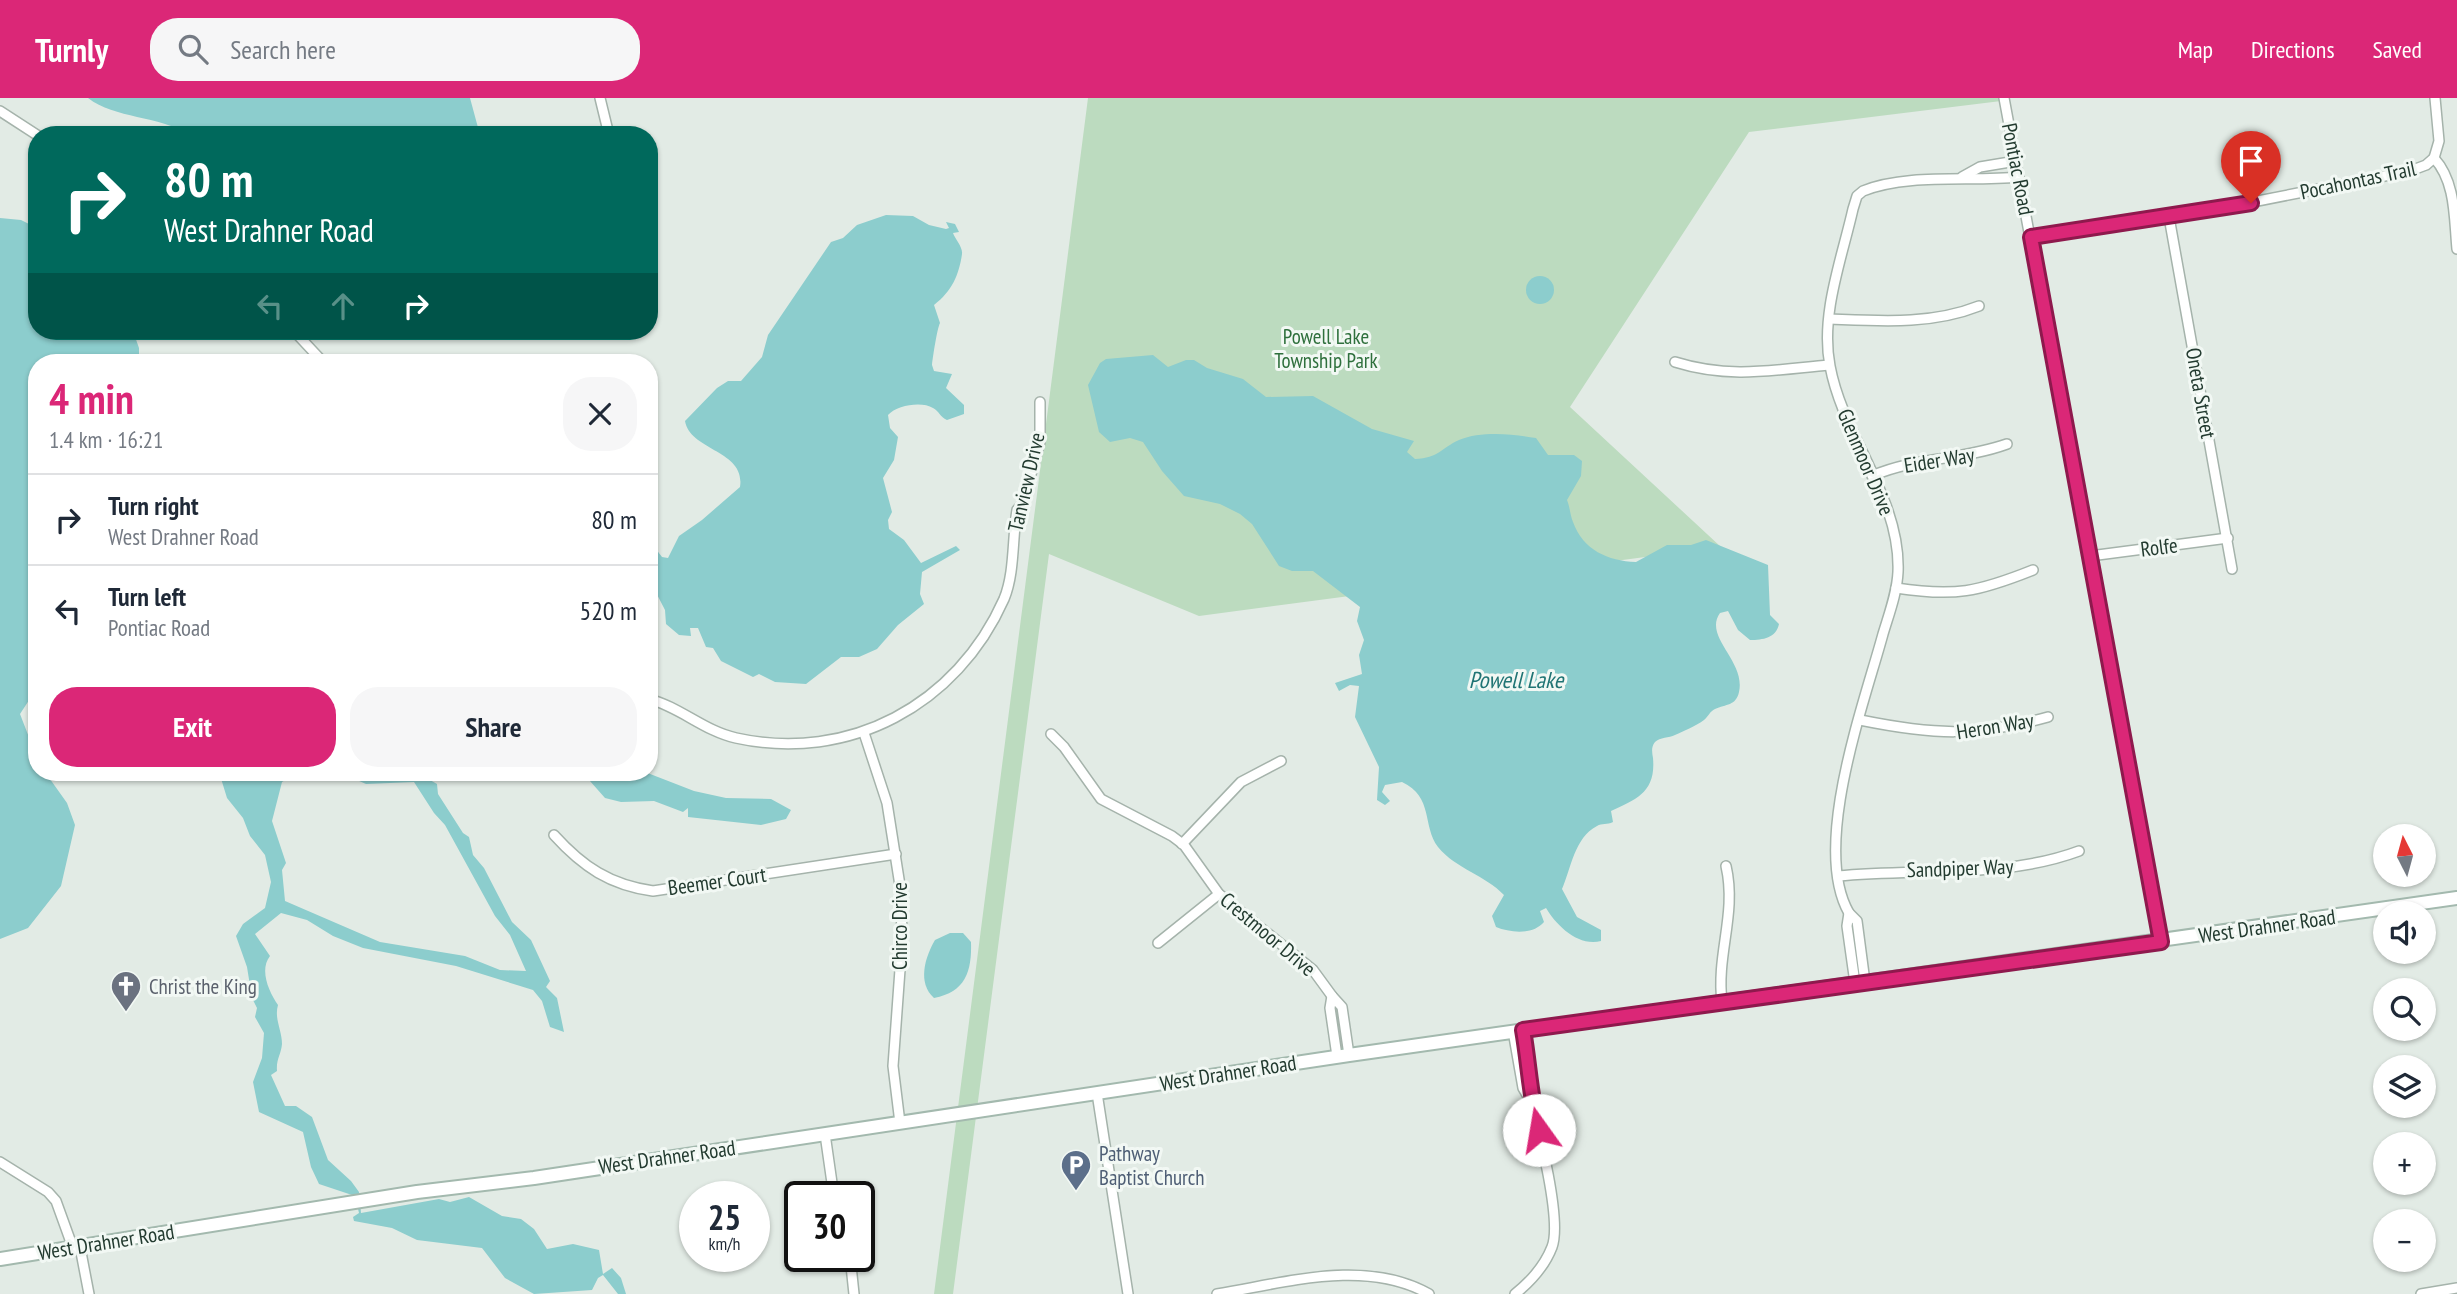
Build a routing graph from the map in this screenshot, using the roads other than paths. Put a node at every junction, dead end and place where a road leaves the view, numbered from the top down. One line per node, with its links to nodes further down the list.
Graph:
1 (600, 98): 5 (street)
2 (2004, 98): 8 (street, Pontiac Road)
3 (2435, 98): 7 (street)
4 (0, 111): 6 (street)
5 (607, 126)
6 (28, 129)
7 (2434, 158): 11 (street, Pocahontas Trail); 13 (street)
8 (2016, 162): 9 (street, Glenmoor Drive); 10 (street, Pontiac Road)
9 (1962, 177): 10 (street, Glenmoor Drive); 15 (street, Glenmoor Drive)
10 (2019, 177): 12 (street, Pontiac Road)
11 (2169, 217): 12 (street, Pocahontas Trail); 23 (street, Oneta Street)
12 (2031, 237): 24 (street, Pontiac Road)
13 (2457, 249)
14 (1979, 306): 15 (street)
15 (1830, 318): 19 (street, Glenmoor Drive)
16 (302, 340): 17 (street)
17 (316, 354)
18 (1675, 362): 19 (street)
19 (1829, 365): 22 (street, Glenmoor Drive)
20 (1040, 402): 31 (street, Tanview Drive)
21 (2007, 444): 22 (street, Eider Way)
22 (1872, 476): 27 (street, Glenmoor Drive)
23 (2228, 538): 24 (street, Rolfe); 25 (street, Oneta Street)
24 (2090, 556): 42 (street, Pontiac Road)
25 (2232, 569)
26 (2033, 570): 27 (street)
27 (1896, 588): 30 (street, Glenmoor Drive)
28 (658, 704): 31 (street, Tanview Drive)
29 (2048, 717): 30 (street, Heron Way)
30 (1860, 720): 39 (street, Glenmoor Drive)
31 (864, 733): 37 (street, Chirco Drive)
32 (1051, 734): 35 (street, Crestmoor Drive)
33 (1281, 761): 35 (street)
34 (554, 835): 37 (street, Beemer Court)
35 (1182, 844): 40 (street, Crestmoor Drive)
36 (2079, 851): 39 (street, Sandpiper Way)
37 (896, 854): 49 (street, Chirco Drive)
38 (1726, 866): 45 (street)
39 (1838, 876): 44 (street, Glenmoor Drive)
40 (1219, 894): 43 (street); 47 (street, Crestmoor Drive)
41 (2457, 898): 42 (street, West Drahner Road)
42 (2161, 942): 44 (street, West Drahner Road)
43 (1158, 943)
44 (1860, 982): 45 (street, West Drahner Road)
45 (1722, 1002): 46 (street, West Drahner Road)
46 (1518, 1030): 47 (street, West Drahner Road); 63 (street)
47 (1343, 1055): 48 (street, West Drahner Road)
48 (1097, 1093): 49 (street, West Drahner Road); 60 (street)
49 (900, 1123): 50 (street, West Drahner Road)
50 (825, 1134): 52 (street); 53 (street, West Drahner Road)
51 (0, 1162): 53 (street)
52 (832, 1181)
53 (77, 1247): 54 (street, West Drahner Road); 58 (street)
54 (0, 1259)
55 (852, 1272): 59 (street)
56 (2457, 1289): 64 (street)
57 (1269, 1290): 61 (street); 62 (street)
58 (89, 1294)
59 (854, 1294)
60 (1128, 1294)
61 (1217, 1294)
62 (1429, 1294)
63 (1515, 1294)
64 (2421, 1294)

